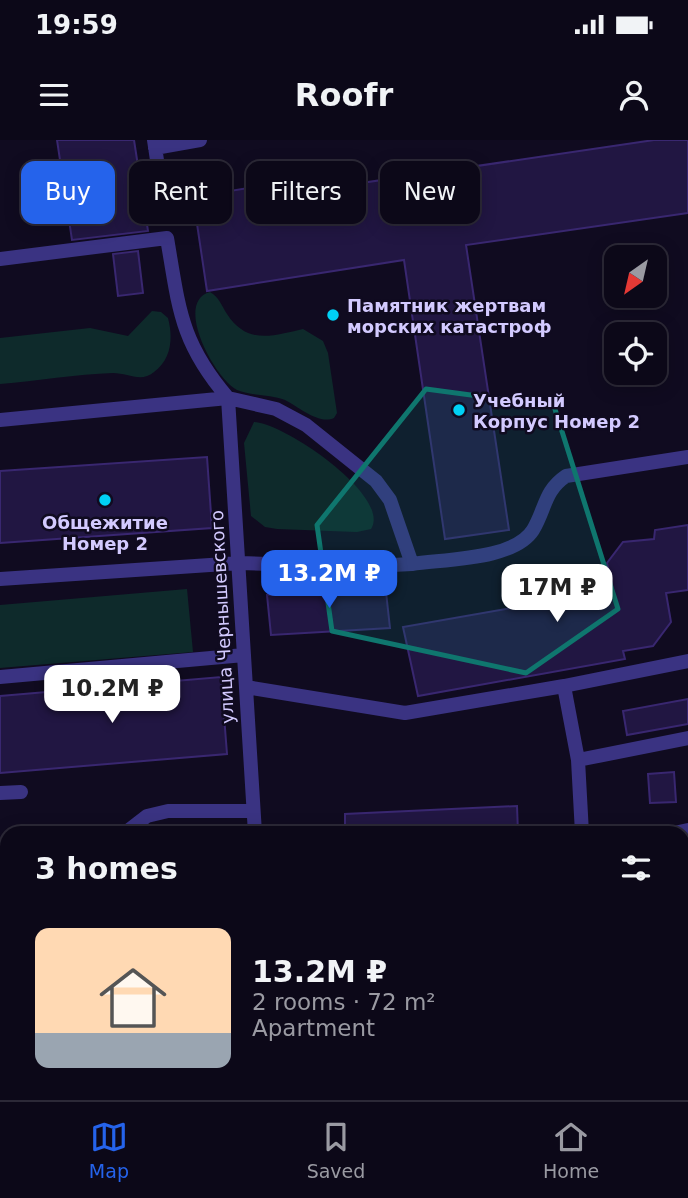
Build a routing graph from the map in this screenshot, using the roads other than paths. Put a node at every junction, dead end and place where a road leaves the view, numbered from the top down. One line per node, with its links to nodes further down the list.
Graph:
1 (200, 140): 2 (lane)
2 (155, 144)
3 (0, 259): 4 (lane)
4 (229, 398): 5 (lane); 7 (lane, улица Чернышевского); 8 (lane)
5 (0, 420)
6 (688, 457): 8 (lane)
7 (240, 563): 8 (lane); 9 (lane); 10 (lane, улица Чернышевского)
8 (412, 564)
9 (0, 579)
10 (244, 656): 12 (lane); 14 (lane, улица Чернышевского)
11 (688, 661): 13 (lane)
12 (0, 677)
13 (564, 686): 14 (lane); 16 (lane)
14 (246, 687): 19 (lane, улица Чернышевского)
15 (688, 738): 16 (lane)
16 (578, 760): 22 (lane)
17 (21, 792): 18 (lane)
18 (0, 793)
19 (253, 811): 20 (lane); 21 (lane, улица Чернышевского)
20 (134, 826)
21 (254, 826)
22 (582, 826)

